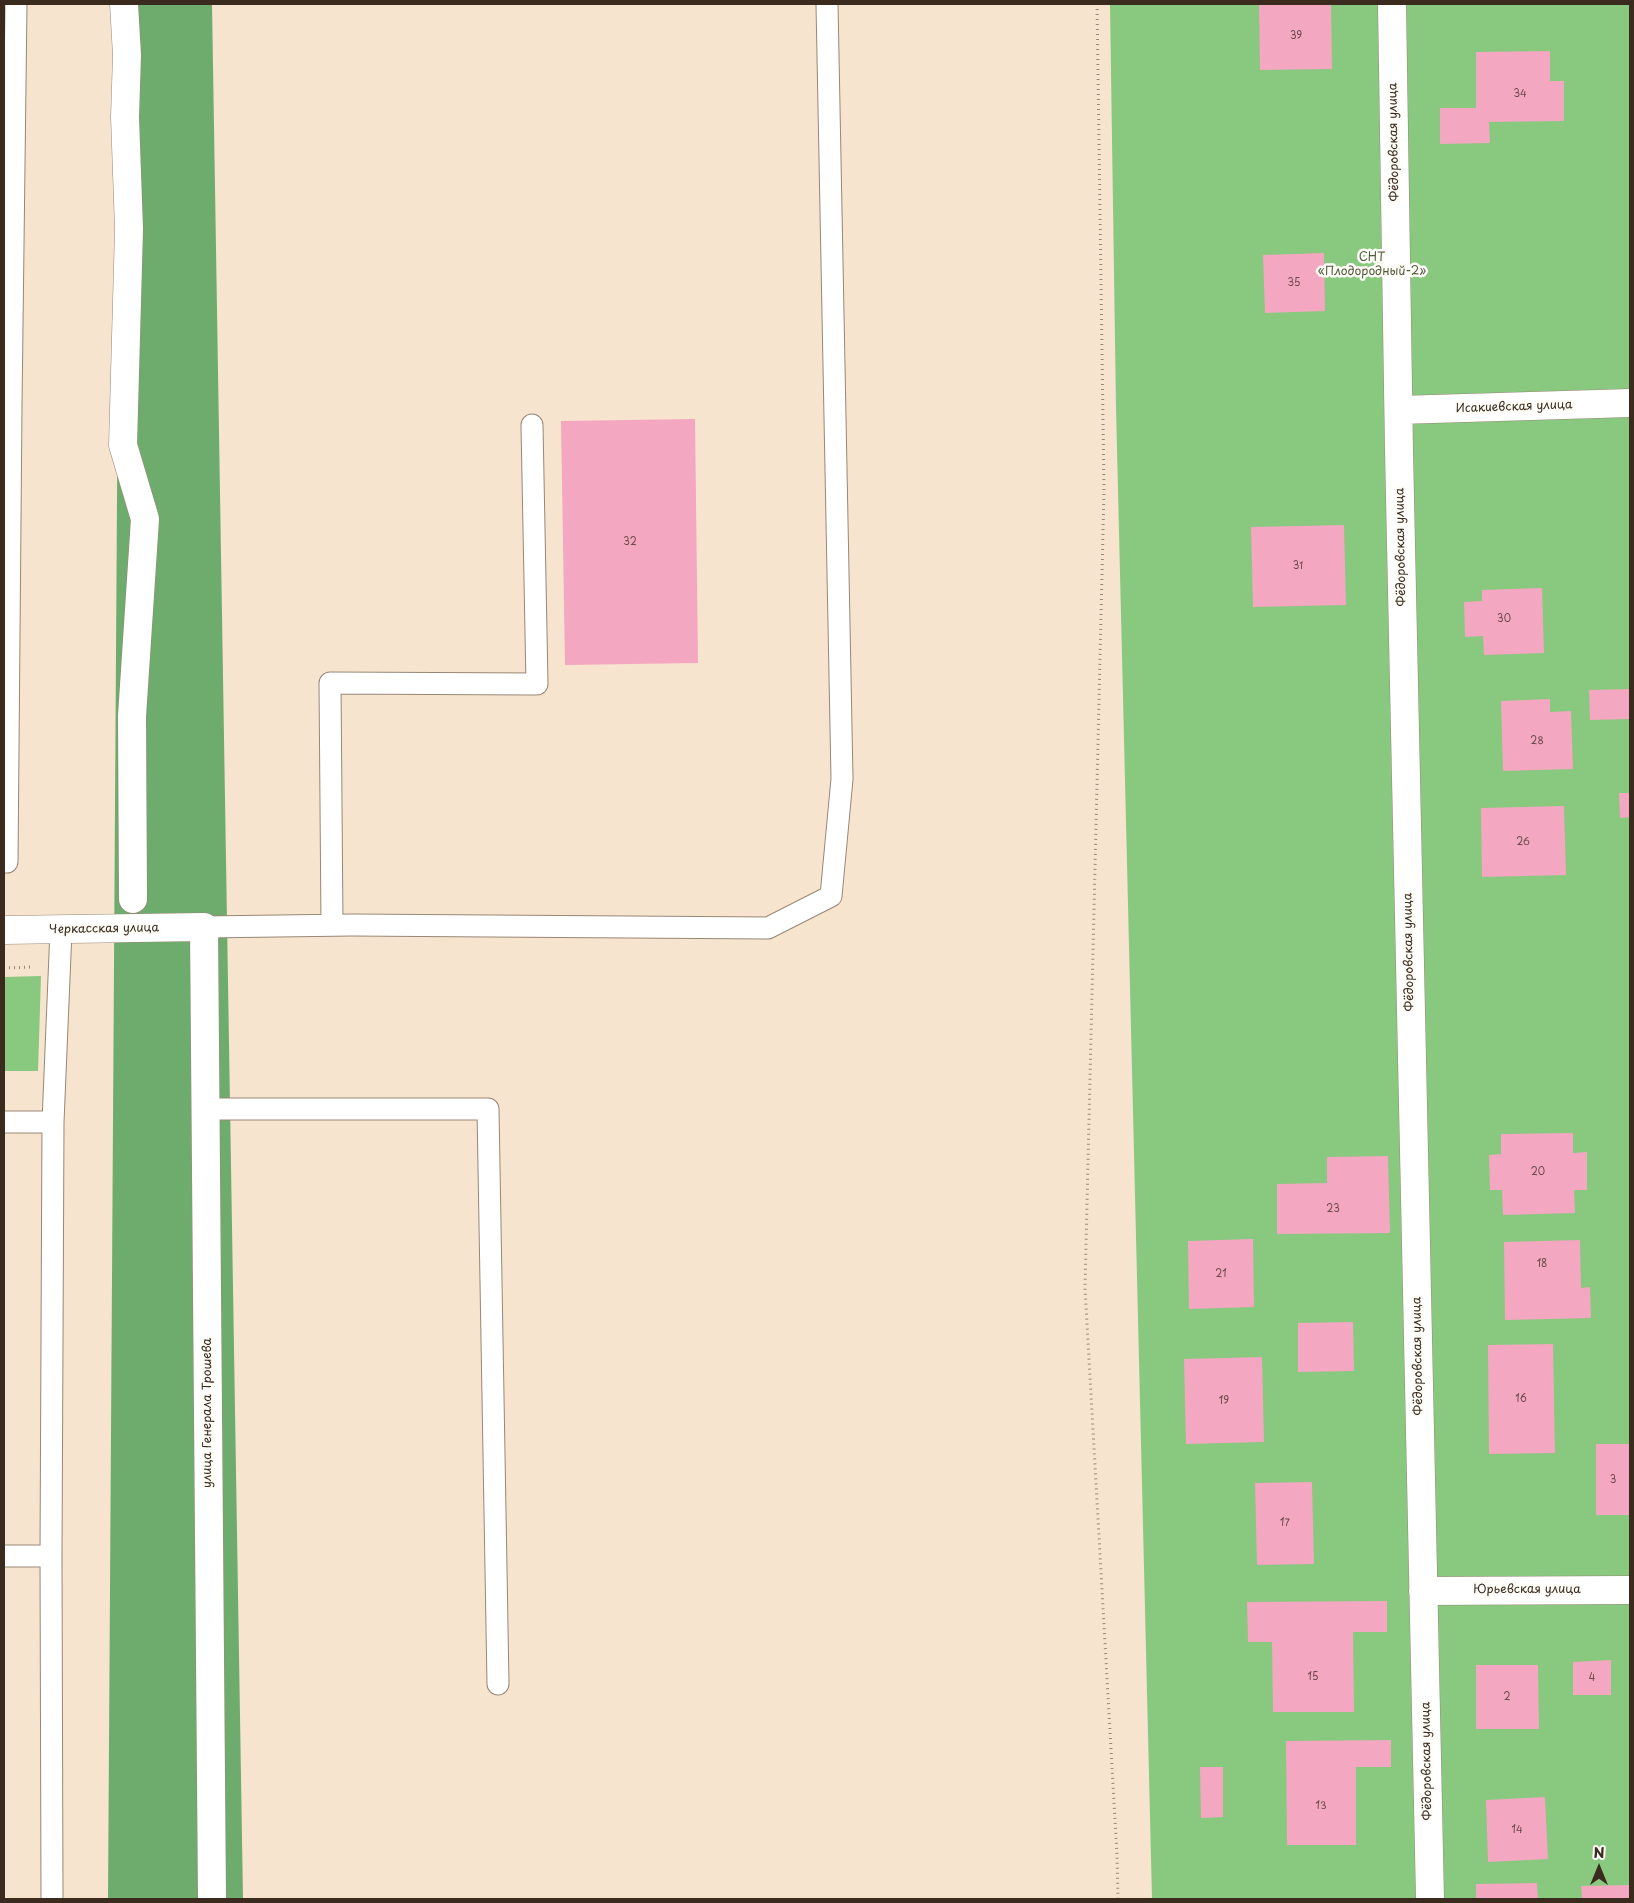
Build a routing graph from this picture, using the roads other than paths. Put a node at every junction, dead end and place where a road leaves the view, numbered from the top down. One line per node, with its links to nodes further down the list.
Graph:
1 (16, 4): 6 (lane)
2 (124, 4): 10 (street)
3 (827, 4): 11 (lane)
4 (1392, 4): 7 (street, Фёдоровская улица)
5 (1630, 403): 7 (street, Исакиевская улица)
6 (8, 406): 9 (lane)
7 (1399, 410): 21 (street, Фёдоровская улица)
8 (532, 425): 11 (lane)
9 (4, 862)
10 (133, 899)
11 (332, 925): 12 (lane)
12 (204, 927): 14 (street, Черкасская улица); 15 (street, улица Генерала Трошева)
13 (4, 930): 14 (street, Черкасская улица)
14 (61, 930): 17 (lane)
15 (206, 1109): 22 (lane); 24 (street, улица Генерала Трошева)
16 (4, 1122): 17 (lane)
17 (53, 1122): 19 (lane)
18 (4, 1556): 19 (lane)
19 (51, 1556): 23 (lane)
20 (1630, 1590): 21 (street, Юрьевская улица)
21 (1423, 1591): 25 (street, Фёдоровская улица)
22 (498, 1684)
23 (52, 1899)
24 (212, 1899)
25 (1430, 1899)

